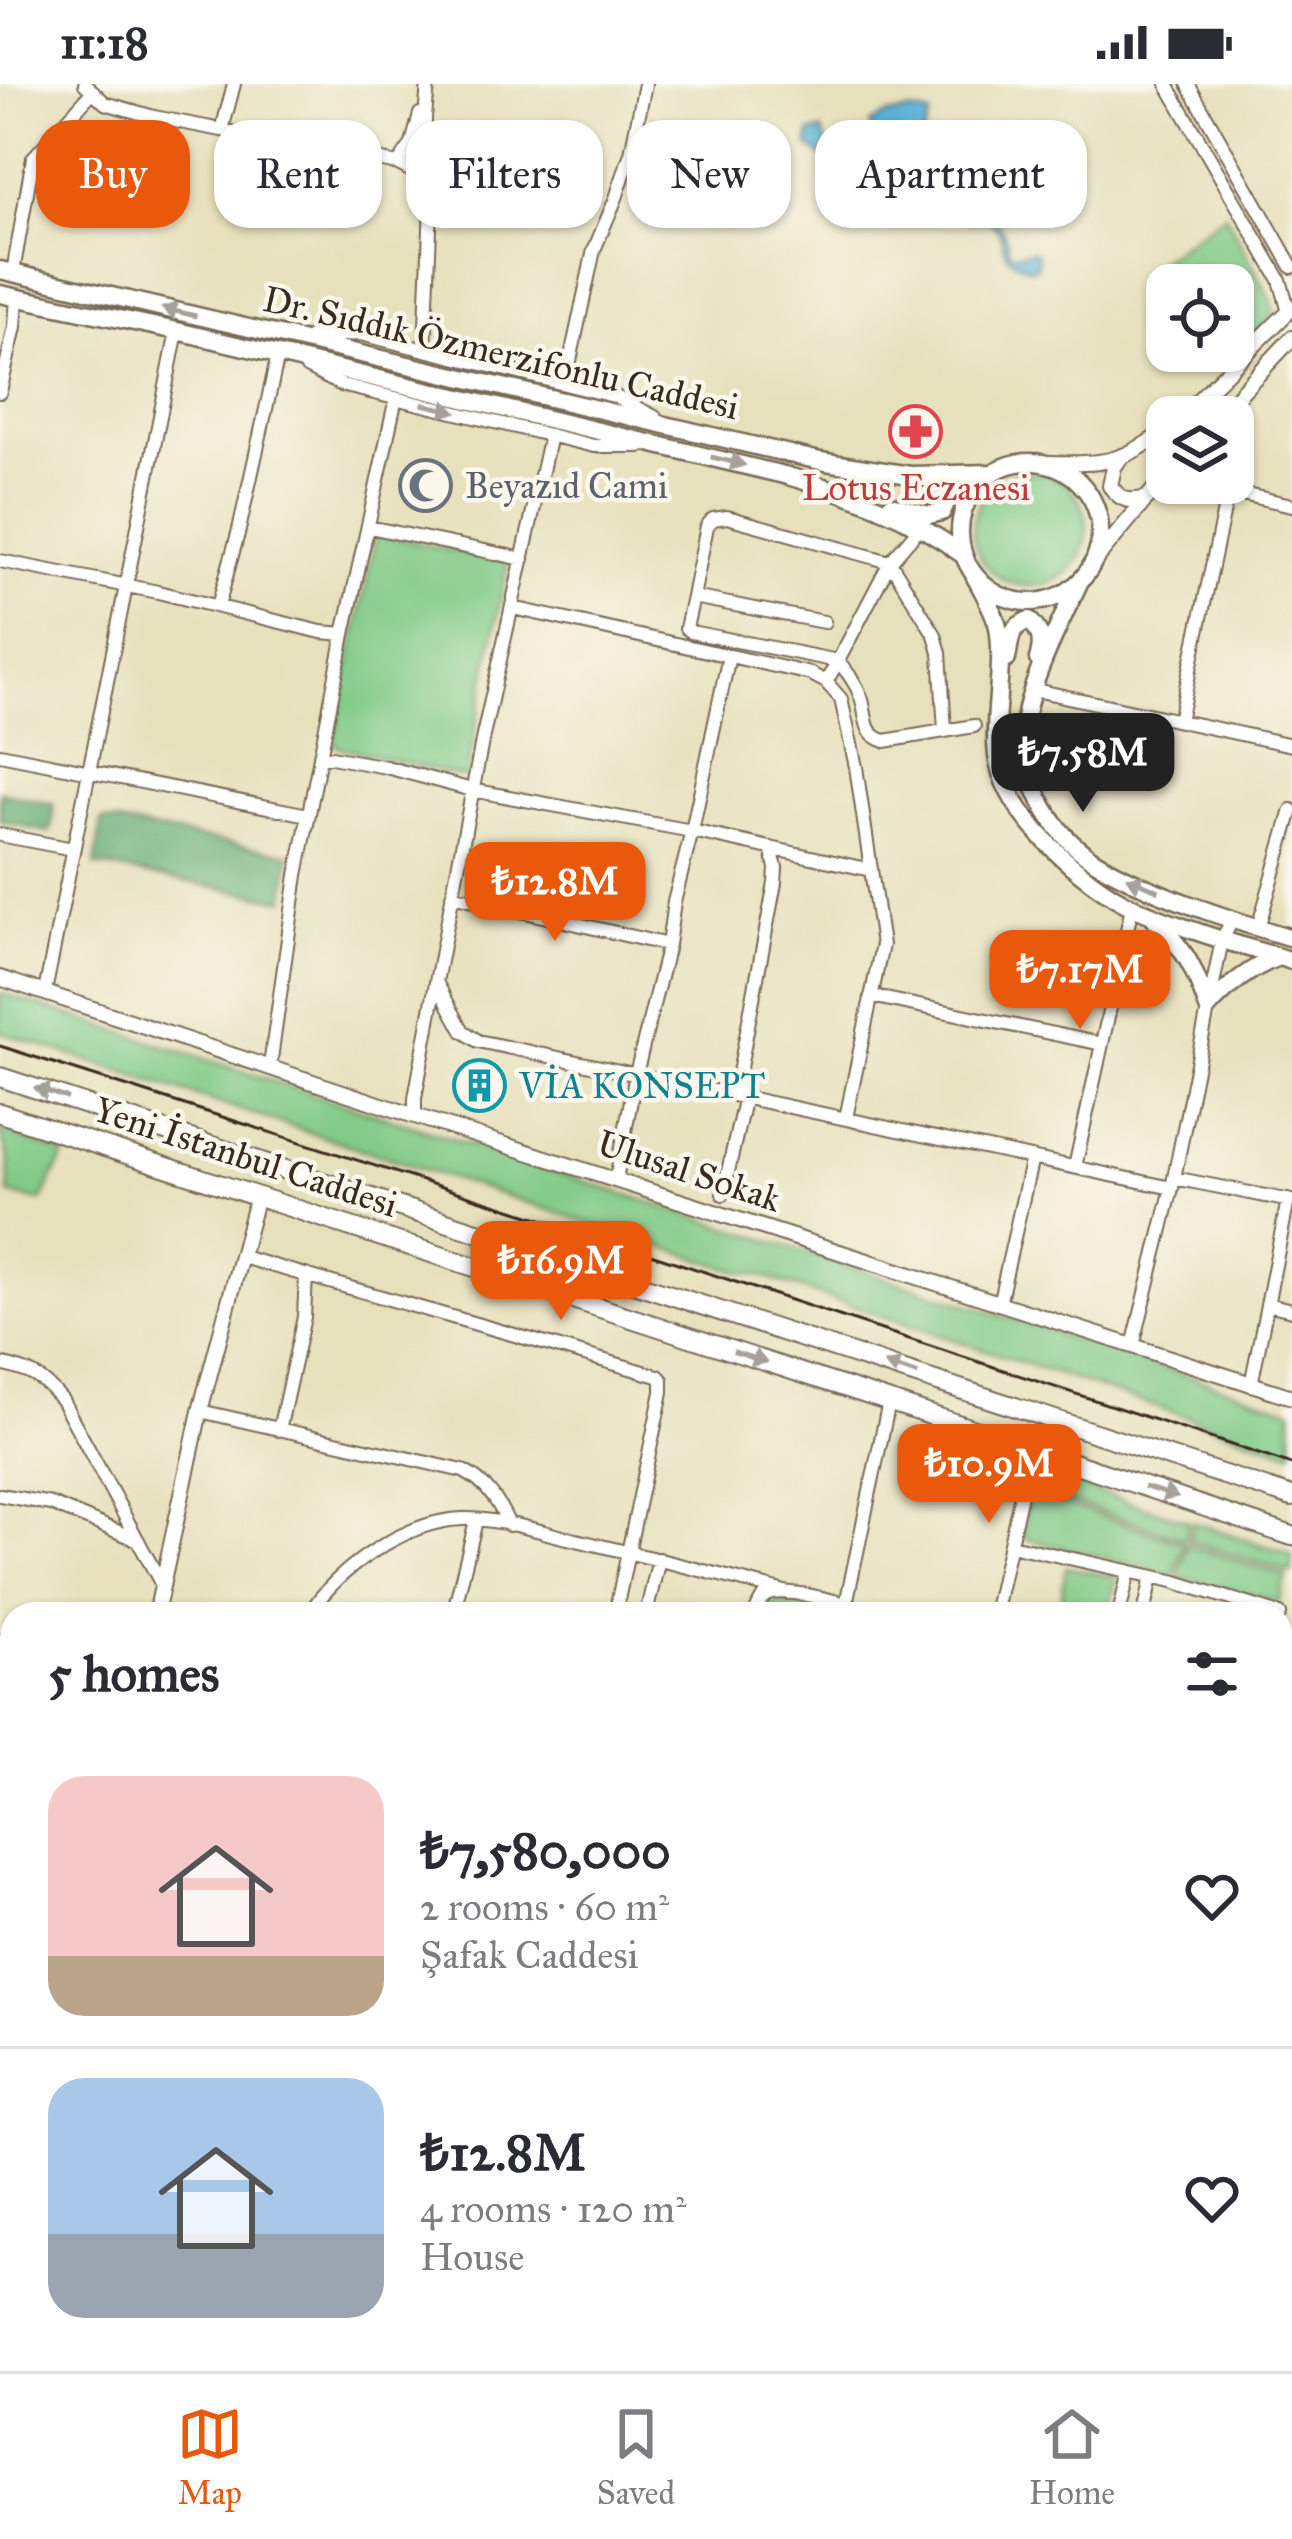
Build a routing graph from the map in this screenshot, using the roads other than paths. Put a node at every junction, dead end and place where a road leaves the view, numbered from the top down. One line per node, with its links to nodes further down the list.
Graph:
1 (234, 84): 7 (street)
2 (428, 84): 8 (street); 11 (street)
3 (645, 84): 23 (street)
4 (1167, 84): 15 (street)
5 (1188, 84): 15 (street)
6 (89, 88): 9 (street); 14 (street)
7 (225, 120)
8 (425, 120)
9 (214, 129)
10 (382, 161): 11 (street)
11 (398, 164): 12 (street)
12 (406, 168)
13 (430, 228): 21 (street)
14 (6, 271): 19 (main road, Dr. Sıddık Özmerzifonlu Caddesi, one-way to 14)
15 (1288, 273): 17 (street)
16 (6, 298): 18 (main road, Dr. Sıddık Özmerzifonlu Caddesi); 24 (street)
17 (1291, 310): 25 (street)
18 (177, 332): 22 (main road, Dr. Sıddık Özmerzifonlu Caddesi); 51 (street)
19 (292, 338): 21 (street); 28 (main road, Dr. Sıddık Özmerzifonlu Caddesi)
20 (1292, 338): 26 (street)
21 (425, 350): 23 (street)
22 (284, 356): 27 (street); 31 (main road, Dr. Sıddık Özmerzifonlu Caddesi); 53 (street)
23 (566, 384): 28 (street)
24 (0, 392)
25 (1203, 396)
26 (1238, 396)
27 (396, 398): 29 (street, one-way to 29); 42 (street)
28 (672, 427): 35 (main road, Dr. Sıddık Özmerzifonlu Caddesi)
29 (550, 435): 31 (street); 45 (street)
30 (1146, 445): 32 (street)
31 (663, 446): 36 (main road, Dr. Sıddık Özmerzifonlu Caddesi, one-way to 36)
32 (1121, 456): 33 (street); 38 (street)
33 (1046, 463): 34 (main road); 48 (main road)
34 (992, 473): 35 (main road, Dr. Sıddık Özmerzifonlu Caddesi); 44 (main road)
35 (910, 475): 36 (main road)
36 (856, 495): 43 (main road, Dr. Sıddık Özmerzifonlu Caddesi)
37 (1254, 497): 41 (street)
38 (1146, 498)
39 (1146, 500): 48 (street)
40 (1225, 504): 62 (street)
41 (1292, 505)
42 (369, 527): 45 (street); 56 (street)
43 (920, 527): 44 (main road, Dr. Sıddık Özmerzifonlu Caddesi); 47 (street)
44 (962, 555): 49 (main road)
45 (523, 559): 54 (street)
46 (0, 561): 51 (street)
47 (890, 562): 52 (street); 58 (street); 64 (street)
48 (1093, 563): 50 (main road)
49 (975, 577): 50 (main road); 61 (main road)
50 (1079, 583): 60 (main road)
51 (126, 586): 53 (street); 68 (street)
52 (693, 597): 55 (street); 58 (street)
53 (218, 606): 56 (street)
54 (513, 608): 57 (street); 69 (street)
55 (824, 622)
56 (344, 634): 67 (street)
57 (729, 656): 59 (street); 72 (street)
58 (838, 661): 59 (street); 64 (street)
59 (826, 682): 76 (street)
60 (1034, 690): 61 (main road); 62 (street); 80 (main road, one-way to 60)
61 (998, 708): 78 (main road)
62 (1179, 721): 65 (street)
63 (974, 726): 64 (street)
64 (945, 730)
65 (1292, 745)
66 (0, 754): 68 (street)
67 (320, 755): 69 (street); 71 (street)
68 (89, 772): 71 (street); 75 (street)
69 (472, 790): 72 (street); 77 (street)
70 (1292, 810): 81 (street)
71 (308, 814): 92 (street)
72 (692, 830): 74 (street); 84 (street)
73 (0, 835): 75 (street)
74 (771, 848): 76 (street); 95 (street)
75 (73, 849): 88 (street)
76 (871, 869): 89 (street)
77 (452, 895): 84 (street); 87 (street)
78 (1132, 907): 79 (main road); 91 (street)
79 (1150, 914): 83 (main road); 90 (main road)
80 (1232, 920): 81 (main road); 83 (street)
81 (1258, 928): 82 (main road)
82 (1292, 938)
83 (1222, 940): 85 (main road); 90 (street)
84 (668, 945): 93 (street)
85 (1285, 958): 90 (main road)
86 (0, 978): 88 (street, Ulusal Sokak)
87 (436, 982): 93 (street); 97 (street)
88 (44, 992): 92 (street, Ulusal Sokak)
89 (871, 996): 91 (street); 98 (street)
90 (1208, 1009): 102 (street)
91 (1102, 1044): 100 (street)
92 (270, 1066): 97 (street, Ulusal Sokak)
93 (636, 1073): 95 (street); 101 (street)
94 (0, 1077): 120 (highway, Yeni İstanbul Caddesi, one-way to 94)
95 (740, 1095): 98 (street); 103 (street)
96 (0, 1113): 104 (highway, Yeni İstanbul Caddesi)
97 (415, 1115): 101 (street, Ulusal Sokak)
98 (846, 1118): 99 (street)
99 (1032, 1158): 100 (street); 108 (street)
100 (1076, 1167): 102 (street)
101 (616, 1178): 108 (street, Ulusal Sokak)
102 (1173, 1183): 105 (street); 111 (street)
103 (723, 1194)
104 (257, 1196): 106 (street); 115 (highway, Yeni İstanbul Caddesi, one-way to 115)
105 (1290, 1200): 109 (street)
106 (242, 1257): 107 (street); 116 (street)
107 (306, 1275): 117 (street); 126 (street)
108 (999, 1304): 111 (street, Ulusal Sokak)
109 (1267, 1304): 110 (street); 113 (street)
110 (1292, 1310)
111 (1133, 1346): 113 (street, Ulusal Sokak)
112 (0, 1364): 124 (street)
113 (1251, 1384): 114 (street, Ulusal Sokak)
114 (1292, 1397)
115 (889, 1402): 118 (highway, Yeni İstanbul Caddesi); 139 (street)
116 (200, 1411): 117 (street); 130 (street)
117 (279, 1430): 122 (street)
118 (1030, 1450): 123 (highway, Yeni İstanbul Caddesi, one-way to 123); 125 (street)
119 (0, 1495): 124 (street)
120 (1292, 1497)
121 (476, 1521): 122 (street); 133 (street); 134 (street)
122 (509, 1526): 126 (street)
123 (1292, 1536)
124 (137, 1540): 130 (street)
125 (1010, 1545): 128 (street); 140 (street)
126 (628, 1552): 127 (street); 135 (street)
127 (659, 1559): 131 (street); 136 (street)
128 (1129, 1571): 129 (street); 141 (street)
129 (1152, 1576): 142 (street); 143 (street)
130 (162, 1586): 132 (street)
131 (788, 1593): 137 (street); 138 (street)
132 (159, 1602)
133 (318, 1602)
134 (456, 1602)
135 (618, 1602)
136 (649, 1602)
137 (760, 1602)
138 (811, 1602)
139 (846, 1602)
140 (997, 1602)
141 (1122, 1602)
142 (1147, 1602)
143 (1238, 1602)

